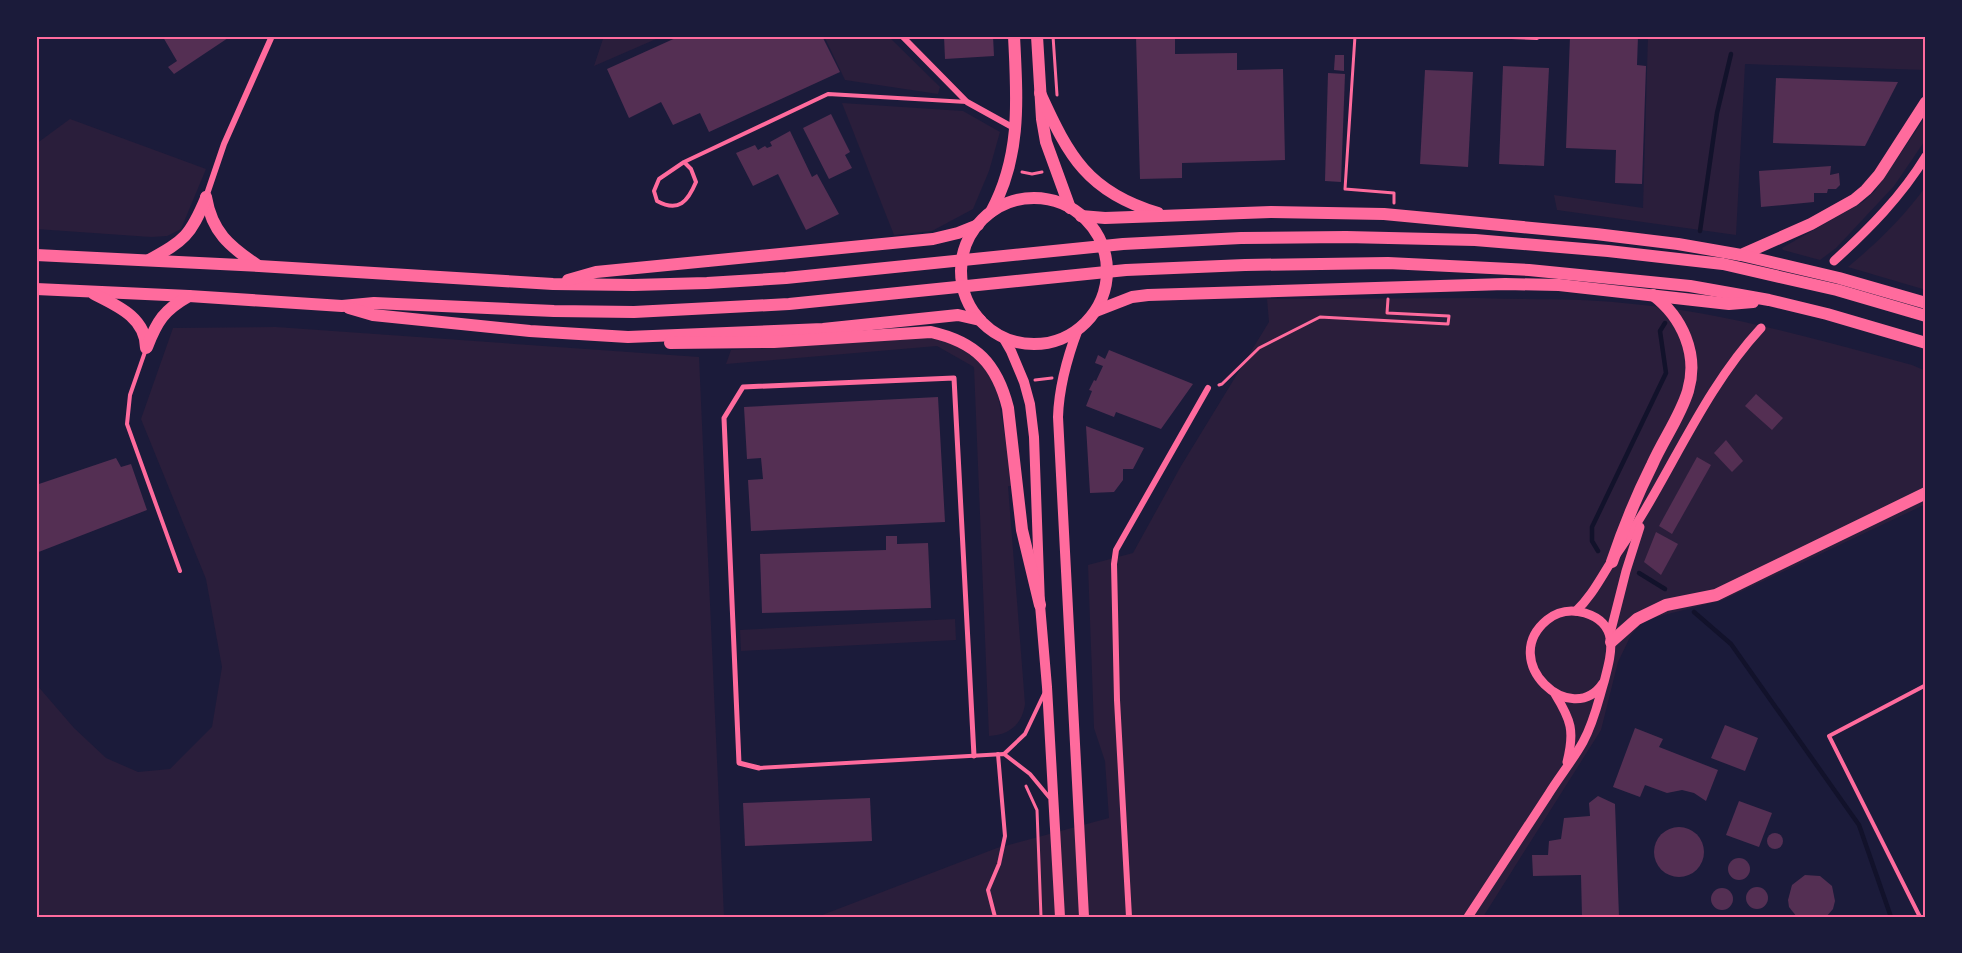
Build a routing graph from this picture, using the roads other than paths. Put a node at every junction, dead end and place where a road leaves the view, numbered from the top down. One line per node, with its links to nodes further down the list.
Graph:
1 (272, 36): 13 (street)
2 (902, 36): 8 (street)
3 (1014, 36): 10 (main road)
4 (1037, 36): 7 (main road)
5 (1483, 36): 6 (lane)
6 (1537, 36)
7 (1040, 93): 14 (main road); 16 (main road)
8 (968, 102): 10 (street); 12 (lane)
9 (1926, 102): 20 (main road)
10 (1016, 129): 15 (main road)
11 (1926, 156): 22 (street)
12 (684, 162): 12 (lane)
13 (206, 197): 21 (main road); 23 (main road)
14 (1070, 208): 15 (main road); 17 (main road)
15 (991, 213): 18 (main road)
16 (1168, 215): 17 (main road); 20 (main road)
17 (1081, 216): 32 (main road)
18 (978, 225): 24 (main road); 34 (main road)
19 (36, 255): 21 (main road)
20 (1741, 255): 30 (main road)
21 (148, 260): 23 (main road)
22 (1834, 261)
23 (259, 266): 24 (main road)
24 (553, 284): 33 (main road)
25 (36, 289): 26 (main road)
26 (91, 292): 28 (main road); 40 (main road)
27 (1652, 294): 29 (main road); 32 (main road); 44 (main road)
28 (189, 296): 31 (main road); 40 (main road)
29 (1769, 300): 31 (main road); 39 (main road)
30 (1926, 303)
31 (342, 306): 37 (main road)
32 (1096, 311): 36 (main road)
33 (1926, 316)
34 (980, 320): 37 (main road); 38 (main road)
35 (1761, 328): 43 (street)
36 (1078, 329): 38 (main road); 61 (main road)
37 (628, 337): 46 (main road)
38 (1003, 337): 46 (main road)
39 (1926, 343)
40 (146, 348): 45 (lane)
41 (1208, 388): 62 (street)
42 (1926, 493): 48 (main road)
43 (1644, 514): 44 (street); 48 (street)
44 (1612, 562): 47 (street)
45 (180, 571)
46 (1040, 604): 51 (main road)
47 (1576, 611): 48 (street); 52 (street)
48 (1610, 638): 49 (street)
49 (1603, 683): 52 (street); 57 (street)
50 (1926, 685): 64 (lane)
51 (1047, 687): 54 (lane); 58 (main road)
52 (1555, 694): 57 (street)
53 (998, 754): 54 (lane); 55 (lane); 59 (lane)
54 (1004, 754): 58 (lane)
55 (974, 756): 56 (lane); 56 (street)
56 (759, 768)
57 (1564, 769): 63 (street)
58 (1054, 802): 60 (main road)
59 (995, 917)
60 (1060, 917)
61 (1084, 917)
62 (1129, 917)
63 (1468, 917)
64 (1920, 917)

